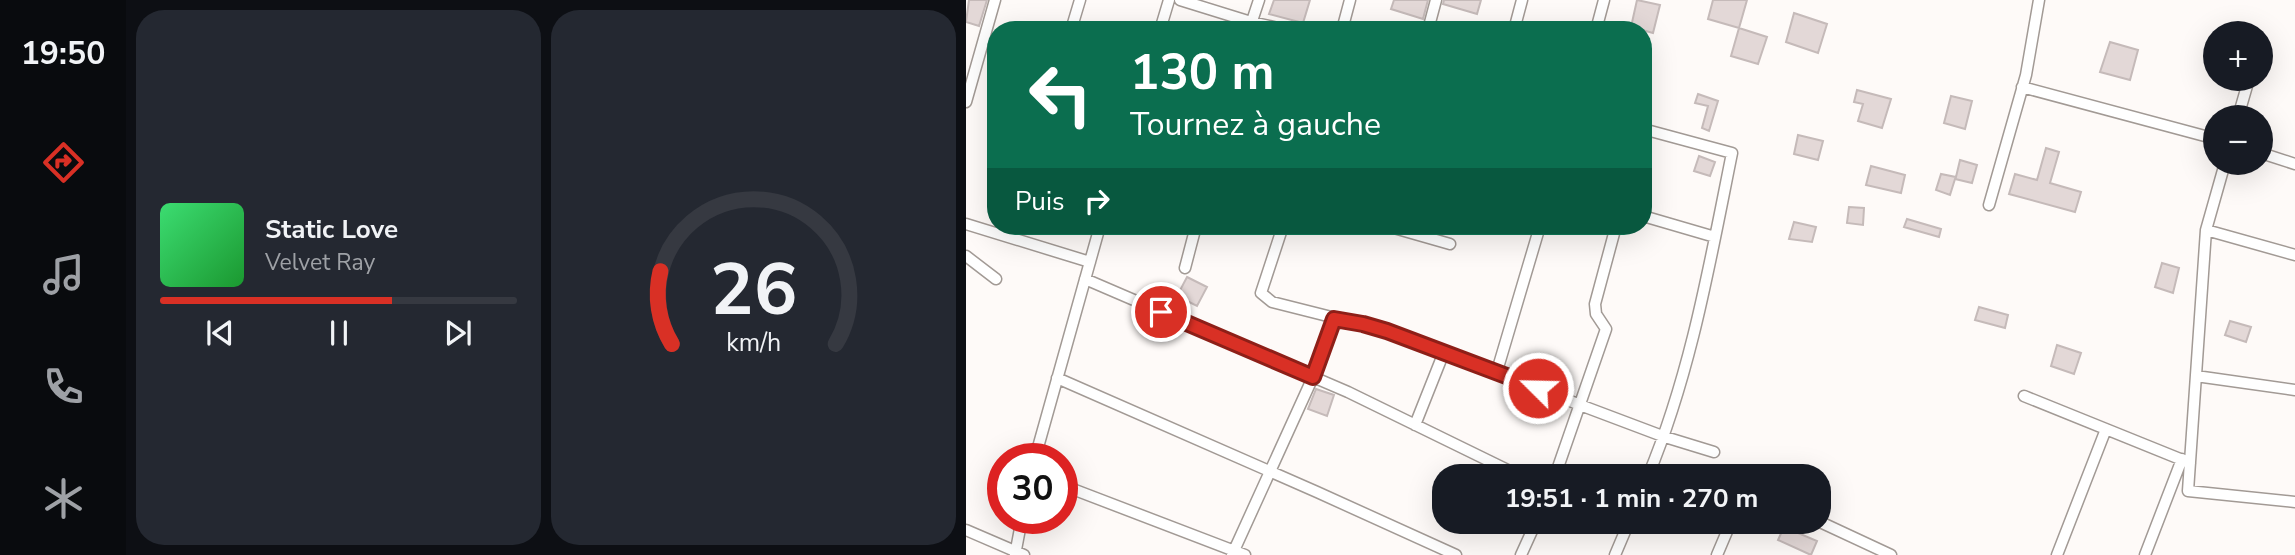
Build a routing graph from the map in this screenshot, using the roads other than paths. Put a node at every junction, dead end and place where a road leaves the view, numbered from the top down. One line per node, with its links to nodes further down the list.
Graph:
1 (995, 0): 11 (street)
2 (1080, 0): 12 (street)
3 (1169, 0): 13 (street)
4 (1180, 0): 14 (street)
5 (1259, 0): 15 (street)
6 (1350, 0): 16 (street)
7 (1436, 0): 17 (street)
8 (1522, 0): 18 (street)
9 (1604, 0): 19 (street)
10 (2039, 0): 22 (street)
11 (988, 21)
12 (1074, 21)
13 (1163, 21)
14 (1237, 21)
15 (1252, 21)
16 (1344, 21)
17 (1430, 21)
18 (1516, 21)
19 (1598, 21)
20 (987, 24): 21 (street)
21 (969, 77): 23 (street)
22 (2022, 88): 25 (street); 29 (street)
23 (966, 102)
24 (1652, 131): 42 (street)
25 (2203, 136)
26 (2273, 157): 27 (street)
27 (2295, 164)
28 (2222, 175): 33 (street)
29 (1989, 205)
30 (1652, 219): 42 (street)
31 (966, 224): 32 (street)
32 (987, 230)
33 (2206, 230): 44 (street); 53 (street)
34 (1004, 235): 41 (street)
35 (1098, 235): 46 (street)
36 (1194, 235): 47 (street)
37 (1280, 235): 50 (street)
38 (1418, 235): 43 (street)
39 (1536, 235): 52 (street)
40 (1614, 235): 58 (street)
41 (1011, 237): 46 (street)
42 (1715, 237): 61 (street)
43 (1450, 244)
44 (2295, 255)
45 (966, 256): 48 (street)
46 (1090, 262): 49 (street)
47 (1185, 268)
48 (996, 279)
49 (1085, 279): 54 (street); 55 (street)
50 (1334, 319): 51 (street); 54 (street)
51 (1444, 352): 52 (street); 59 (street)
52 (1497, 371): 58 (street)
53 (2196, 376): 56 (street); 64 (street)
54 (1313, 377): 59 (street); 68 (street)
55 (1057, 378): 62 (street); 68 (street)
56 (2295, 390)
57 (2024, 396): 60 (street)
58 (1580, 405): 61 (street); 66 (street)
59 (1415, 425): 65 (street)
60 (2106, 429): 64 (street); 84 (street)
61 (1665, 437): 63 (street); 67 (street)
62 (1039, 443)
63 (1714, 452)
64 (2186, 461): 70 (street); 85 (street)
65 (1495, 464)
66 (1559, 464)
67 (1653, 464)
68 (1269, 471): 78 (street); 79 (street)
69 (1078, 491): 78 (street)
70 (2295, 502)
71 (1831, 527): 83 (street)
72 (966, 530): 77 (street)
73 (1020, 534): 77 (street)
74 (1531, 534): 80 (street)
75 (1624, 534): 81 (street)
76 (1726, 534): 82 (street)
77 (1018, 554)
78 (1237, 554)
79 (1455, 555)
80 (1521, 555)
81 (1615, 555)
82 (1717, 555)
83 (1891, 555)
84 (2057, 555)
85 (2145, 555)

